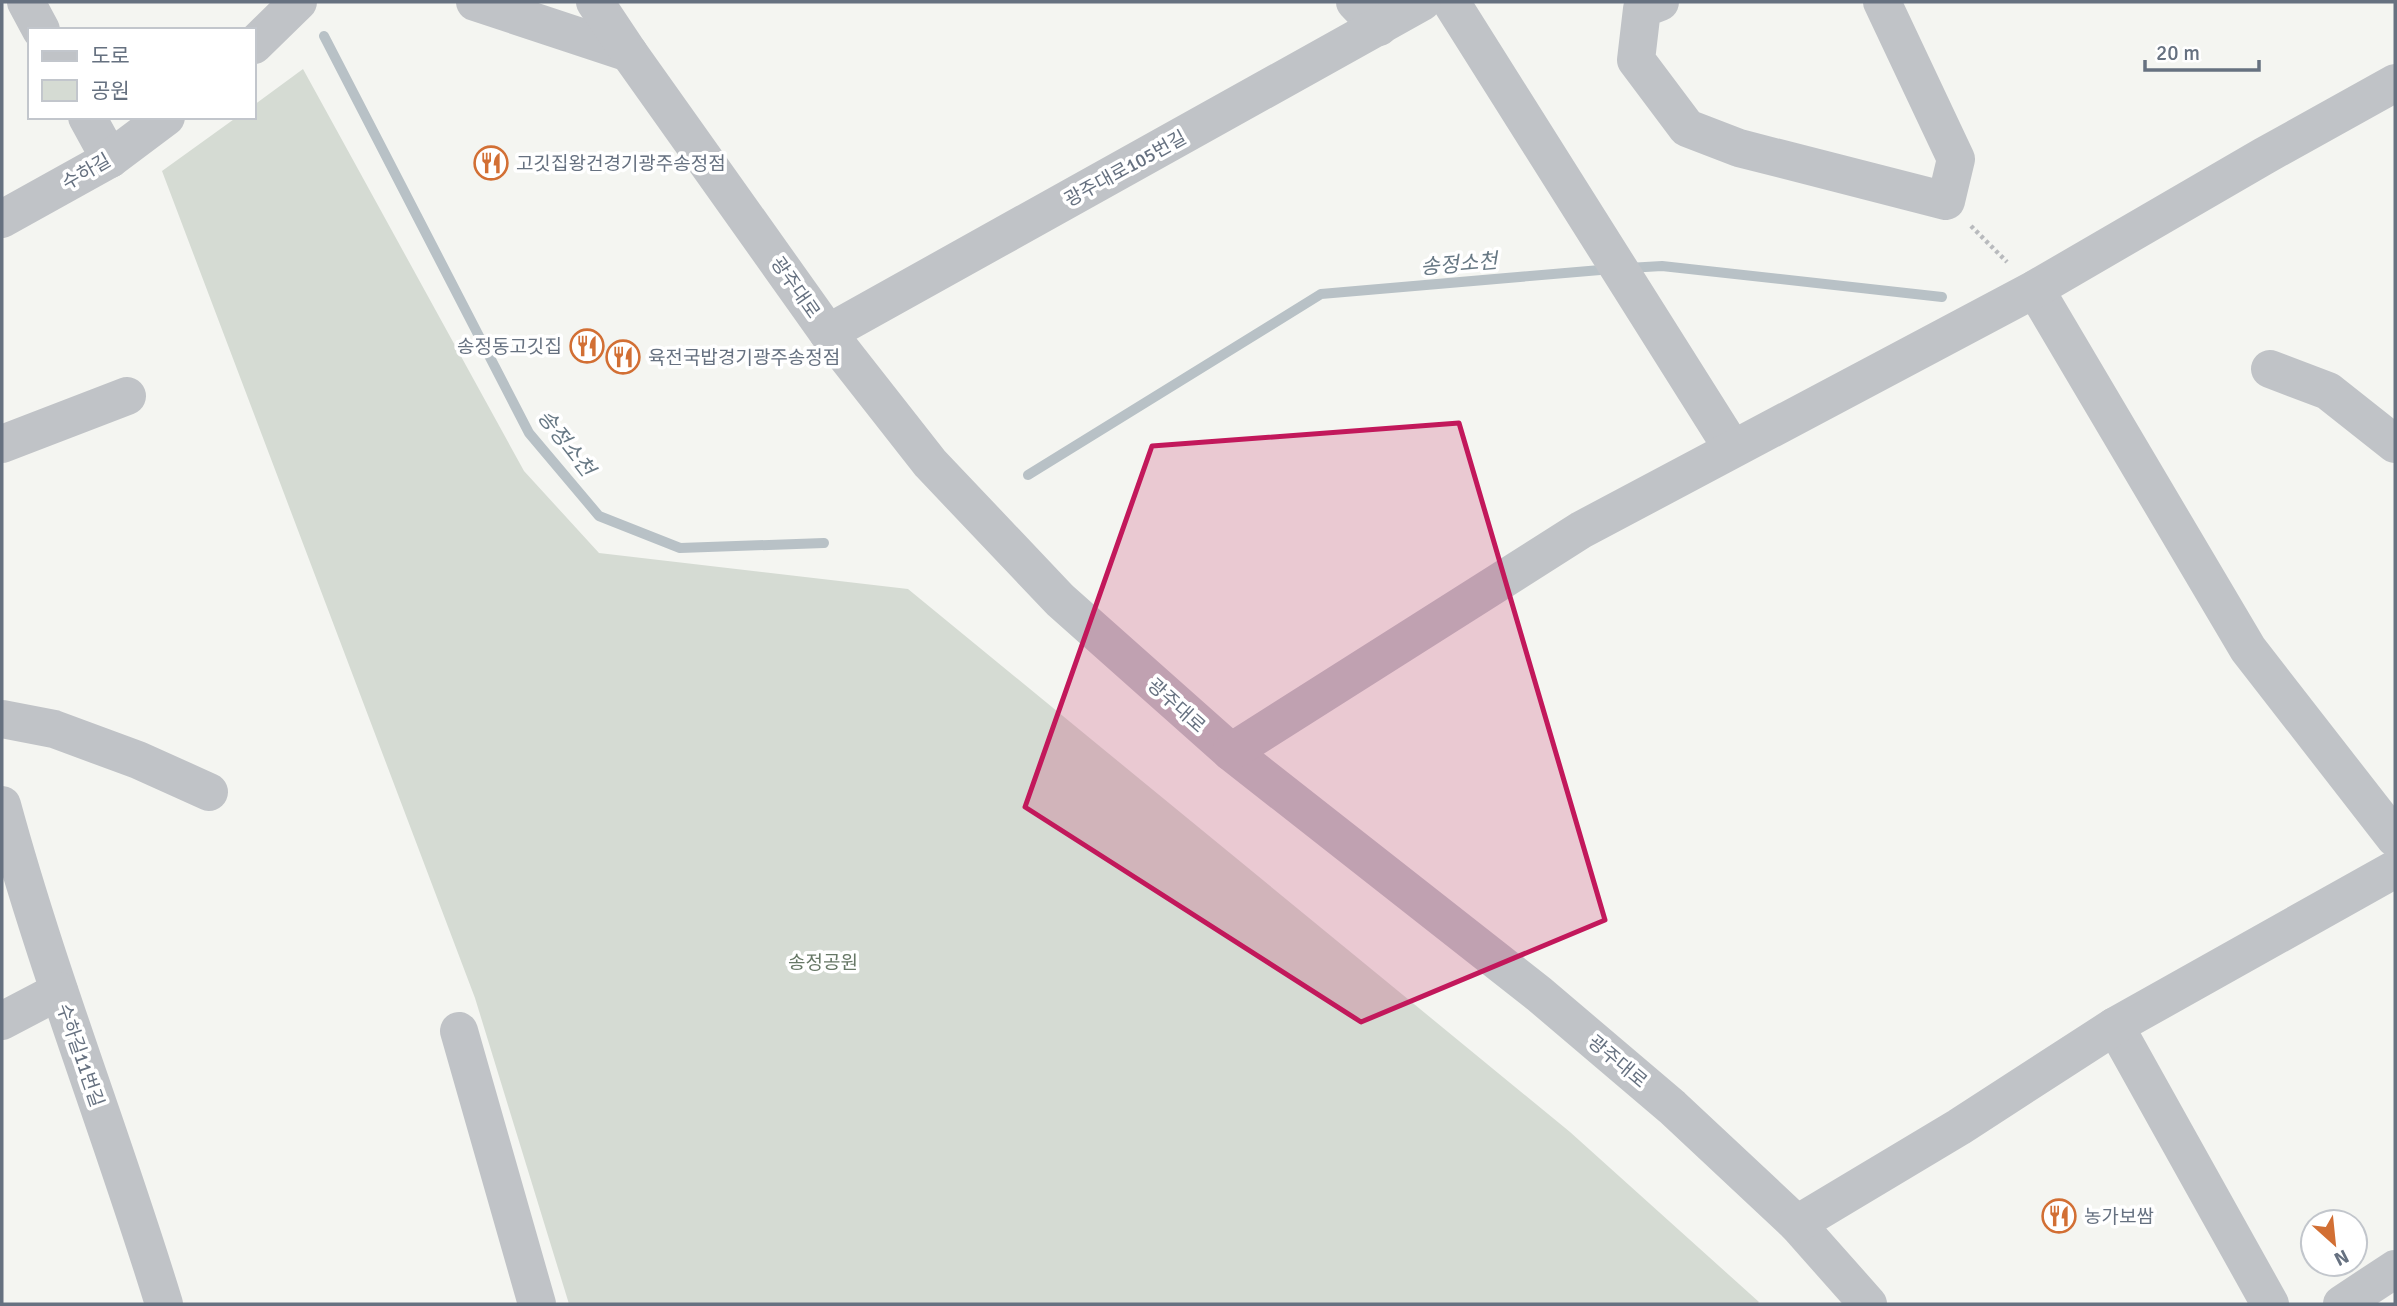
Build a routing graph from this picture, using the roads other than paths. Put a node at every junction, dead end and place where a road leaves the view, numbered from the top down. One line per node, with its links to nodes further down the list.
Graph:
1 (26, 2): 10 (street)
2 (298, 2): 11 (street)
3 (475, 2): 12 (street)
4 (595, 2): 12 (street, 광주대로)
5 (1422, 2): 9 (street, 광주대로105번길)
6 (1451, 2): 24 (street)
7 (1660, 2): 8 (street)
8 (1882, 2)
9 (1367, 14): 19 (street, 광주대로105번길)
10 (40, 28)
11 (256, 43)
12 (629, 53): 19 (street, 광주대로)
13 (2395, 83): 18 (street)
14 (89, 119): 16 (street)
15 (163, 119): 16 (street, 수하길)
16 (110, 159): 17 (street, 수하길)
17 (2, 219)
18 (2035, 289): 24 (street); 29 (street)
19 (828, 333): 26 (street, 광주대로)
20 (2270, 369): 23 (street)
21 (127, 396): 22 (street)
22 (2, 444)
23 (2395, 444)
24 (1732, 448): 26 (street)
25 (2, 719): 27 (street)
26 (1231, 752): 35 (street, 광주대로)
27 (209, 792)
28 (3, 813): 31 (street, 수하길11번길)
29 (2395, 838)
30 (2395, 869): 33 (street)
31 (59, 991): 32 (street); 37 (street, 수하길11번길)
32 (2, 1021)
33 (2115, 1026): 35 (street); 40 (street)
34 (459, 1031): 38 (street)
35 (1797, 1224): 39 (street, 광주대로)
36 (2395, 1269): 41 (street)
37 (164, 1304)
38 (537, 1304)
39 (1868, 1304)
40 (2270, 1304)
41 (2342, 1304)

